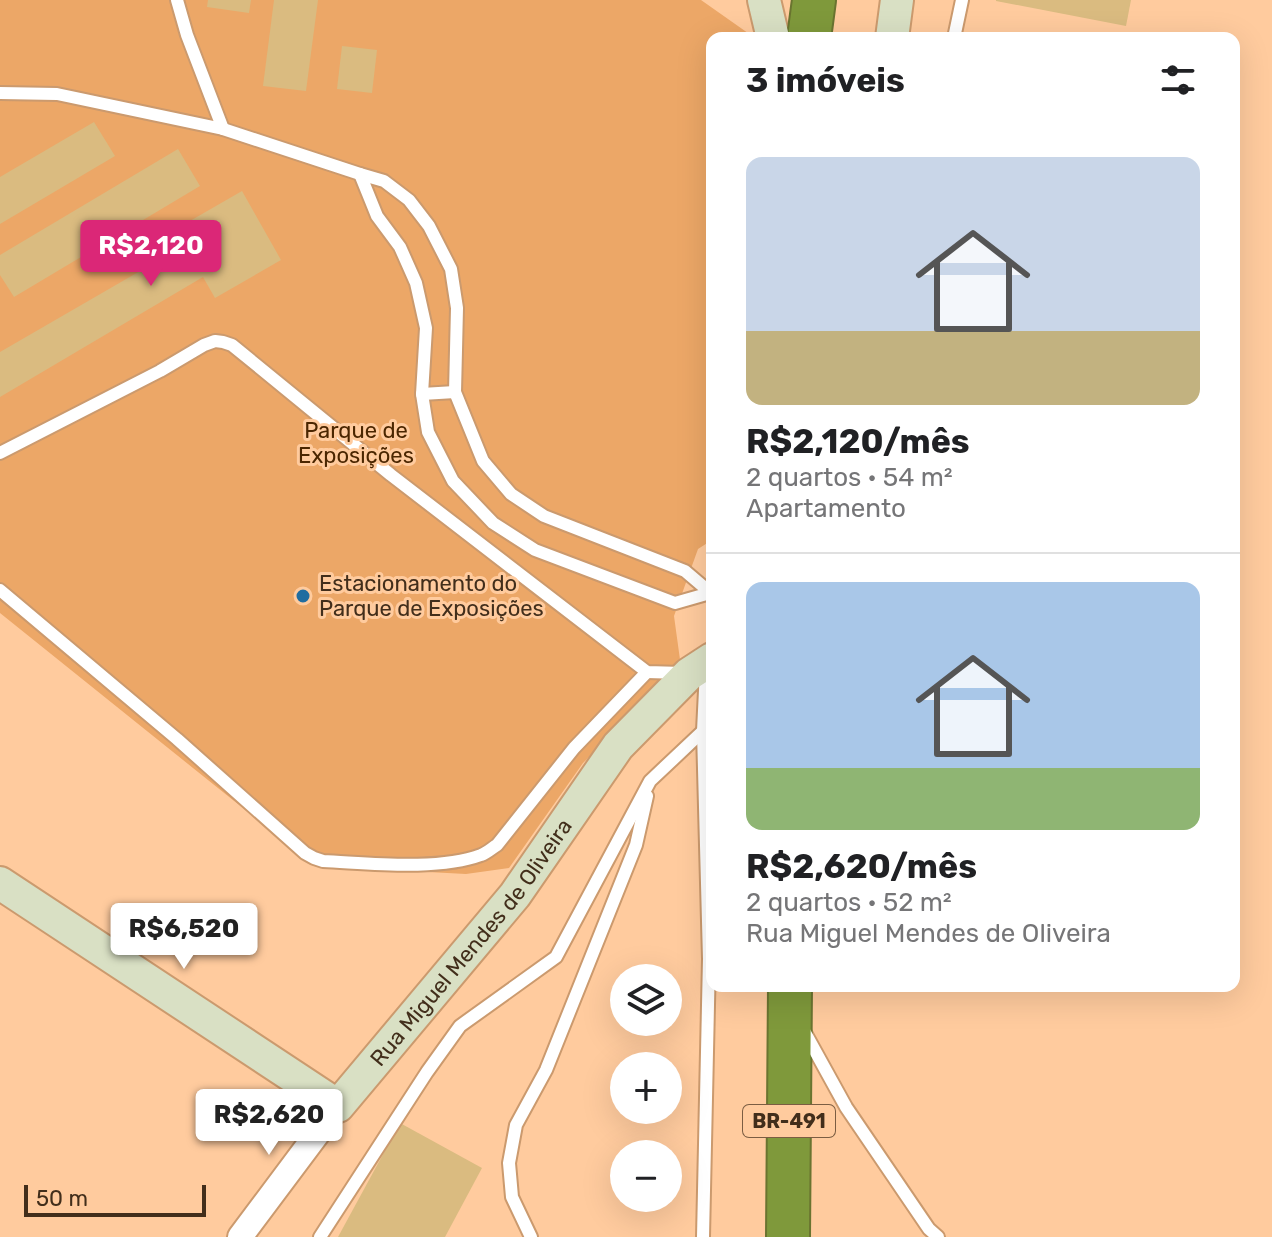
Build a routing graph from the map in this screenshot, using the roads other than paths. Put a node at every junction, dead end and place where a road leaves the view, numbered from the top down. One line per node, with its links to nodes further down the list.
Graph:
1 (177, 0): 13 (lane)
2 (764, 0): 7 (street)
3 (814, 0): 8 (highway)
4 (841, 0): 9 (highway)
5 (897, 0): 10 (street)
6 (962, 0): 11 (lane)
7 (772, 32)
8 (810, 32)
9 (838, 32)
10 (893, 32)
11 (955, 32)
12 (0, 93): 13 (lane)
13 (223, 129): 14 (lane)
14 (360, 174): 15 (lane); 16 (lane)
15 (455, 392): 16 (lane); 18 (lane)
16 (422, 394): 20 (lane)
17 (0, 453): 22 (lane)
18 (706, 589)
19 (0, 590): 22 (lane)
20 (706, 594)
21 (703, 665): 22 (lane); 23 (lane); 29 (street, Rua Miguel Mendes de Oliveira)
22 (647, 672)
23 (703, 731): 24 (lane); 25 (lane)
24 (650, 781): 31 (lane); 32 (lane)
25 (706, 845)
26 (0, 883): 29 (street)
27 (708, 992): 33 (lane)
28 (790, 992): 34 (highway, BR-491); 35 (lane)
29 (338, 1106): 30 (street, Rua Miguel Mendes de Oliveira)
30 (240, 1237)
31 (320, 1237)
32 (531, 1237)
33 (703, 1237)
34 (788, 1237)
35 (938, 1237)

